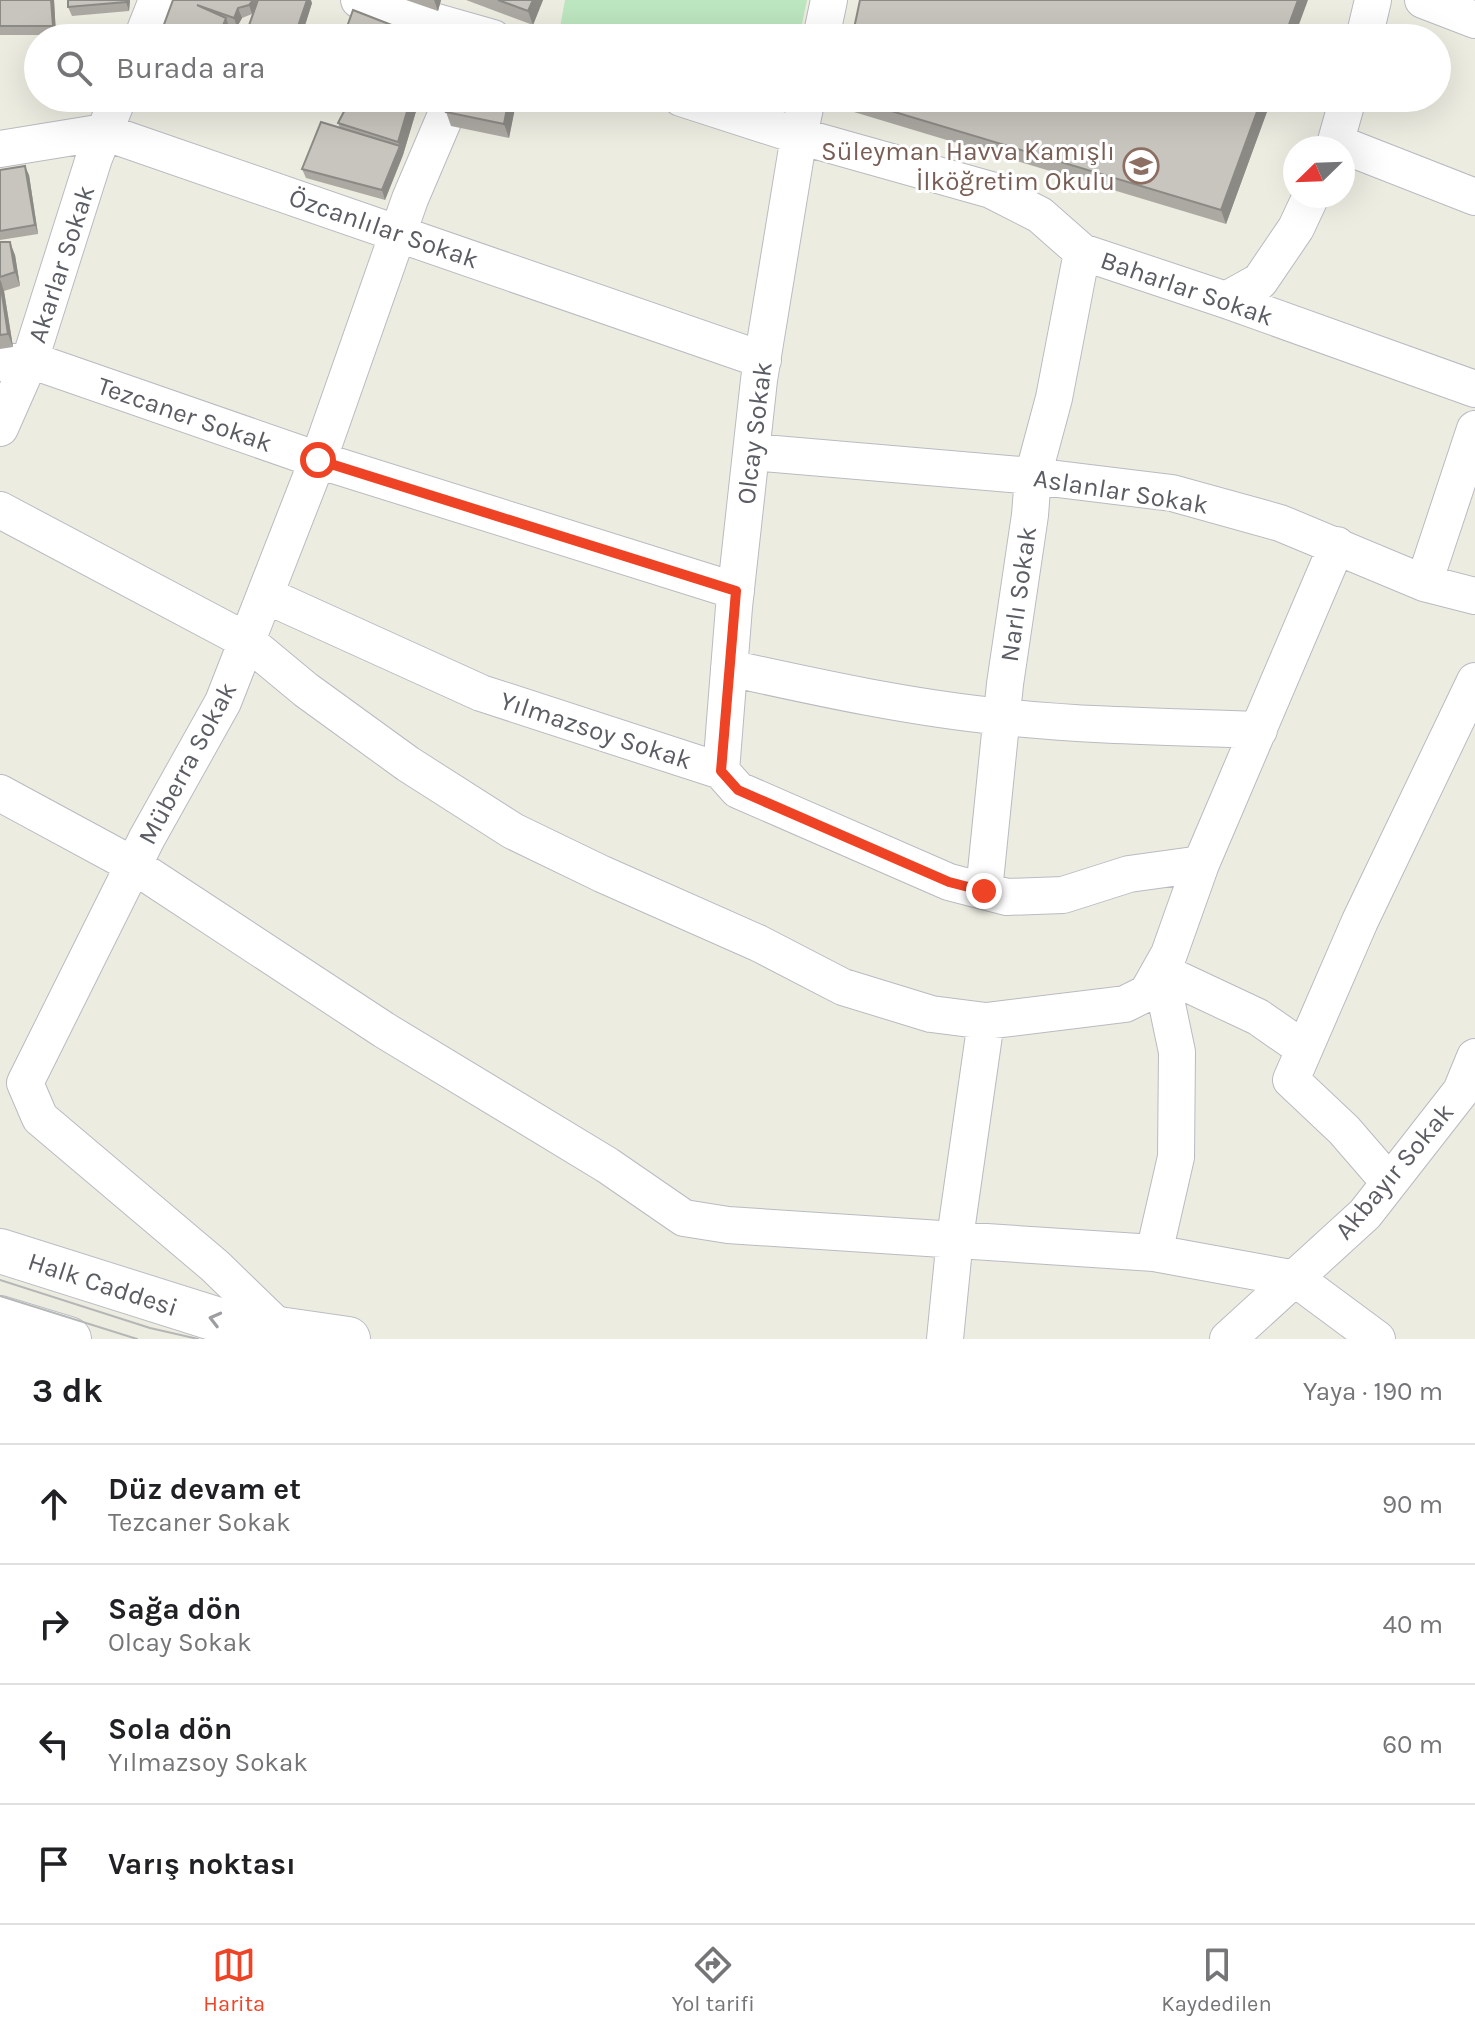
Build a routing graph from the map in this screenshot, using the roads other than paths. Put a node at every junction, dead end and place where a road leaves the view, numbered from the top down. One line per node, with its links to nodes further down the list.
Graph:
1 (157, 0): 7 (street)
2 (359, 0): 8 (street)
3 (829, 0): 9 (street)
4 (1373, 0): 10 (street)
5 (1423, 0): 6 (street)
6 (1475, 20)
7 (148, 24)
8 (439, 24)
9 (824, 24)
10 (1367, 24)
11 (112, 112): 16 (street, Akarlar Sokak)
12 (447, 112): 23 (street, Müberra Sokak)
13 (724, 112): 17 (street, Baharlar Sokak)
14 (804, 112): 17 (street, Olcay Sokak)
15 (1344, 112): 18 (street)
16 (104, 132): 19 (street, Özcanlılar Sokak); 23 (street, Özcanlılar Sokak); 27 (street, Akarlar Sokak)
17 (799, 136): 24 (street, Baharlar Sokak); 26 (street, Olcay Sokak)
18 (1338, 136)
19 (0, 149)
20 (1355, 153): 21 (street)
21 (1475, 197)
22 (1305, 208): 25 (street)
23 (398, 233): 26 (street, Özcanlılar Sokak); 32 (street, Müberra Sokak)
24 (1082, 252): 25 (street, Baharlar Sokak); 33 (street, Narlı Sokak)
25 (1226, 300): 28 (street, Baharlar Sokak)
26 (763, 360): 31 (street, Olcay Sokak)
27 (15, 361): 29 (street, Akarlar Sokak); 32 (street, Tezcaner Sokak)
28 (1475, 389)
29 (0, 428)
30 (1475, 429): 36 (street)
31 (751, 452): 33 (street, Aslanlar Sokak); 37 (street, Olcay Sokak)
32 (318, 460): 37 (street, Tezcaner Sokak); 38 (street, Müberra Sokak)
33 (1033, 476): 35 (street, Aslanlar Sokak); 43 (street, Narlı Sokak)
34 (0, 510): 40 (street)
35 (1337, 545): 36 (street, Aslanlar Sokak); 44 (street)
36 (1424, 583): 39 (street, Aslanlar Sokak)
37 (736, 591): 41 (street, Olcay Sokak)
38 (265, 595): 40 (street, Müberra Sokak); 45 (street, Yılmazsoy Sokak)
39 (1475, 596)
40 (247, 641): 48 (street, Müberra Sokak); 51 (street)
41 (729, 668): 43 (street); 45 (street, Olcay Sokak)
42 (1475, 681): 52 (street)
43 (1001, 717): 44 (street); 49 (street, Narlı Sokak)
44 (1259, 730): 47 (street)
45 (721, 771): 49 (street, Yılmazsoy Sokak)
46 (0, 793): 48 (street)
47 (1201, 864): 49 (street, Yılmazsoy Sokak); 50 (street)
48 (133, 865): 54 (street, Müberra Sokak); 57 (street)
49 (984, 891)
50 (1160, 971): 51 (street); 52 (street); 59 (street)
51 (986, 1021): 57 (street)
52 (1304, 1049): 56 (street)
53 (1475, 1057): 55 (street, Akbayır Sokak)
54 (13, 1084): 62 (street, Müberra Sokak)
55 (1468, 1095): 56 (street, Akbayır Sokak)
56 (1389, 1182): 60 (street, Akbayır Sokak)
57 (955, 1238): 59 (street); 65 (street)
58 (0, 1251): 62 (main road, Halk Caddesi, one-way to 58)
59 (1154, 1253): 60 (street)
60 (1296, 1279): 66 (street, Akbayır Sokak); 67 (street)
61 (0, 1318): 63 (main road)
62 (281, 1330): 64 (main road, Halk Caddesi)
63 (69, 1339)
64 (348, 1339)
65 (945, 1339)
66 (1228, 1339)
67 (1377, 1339)

